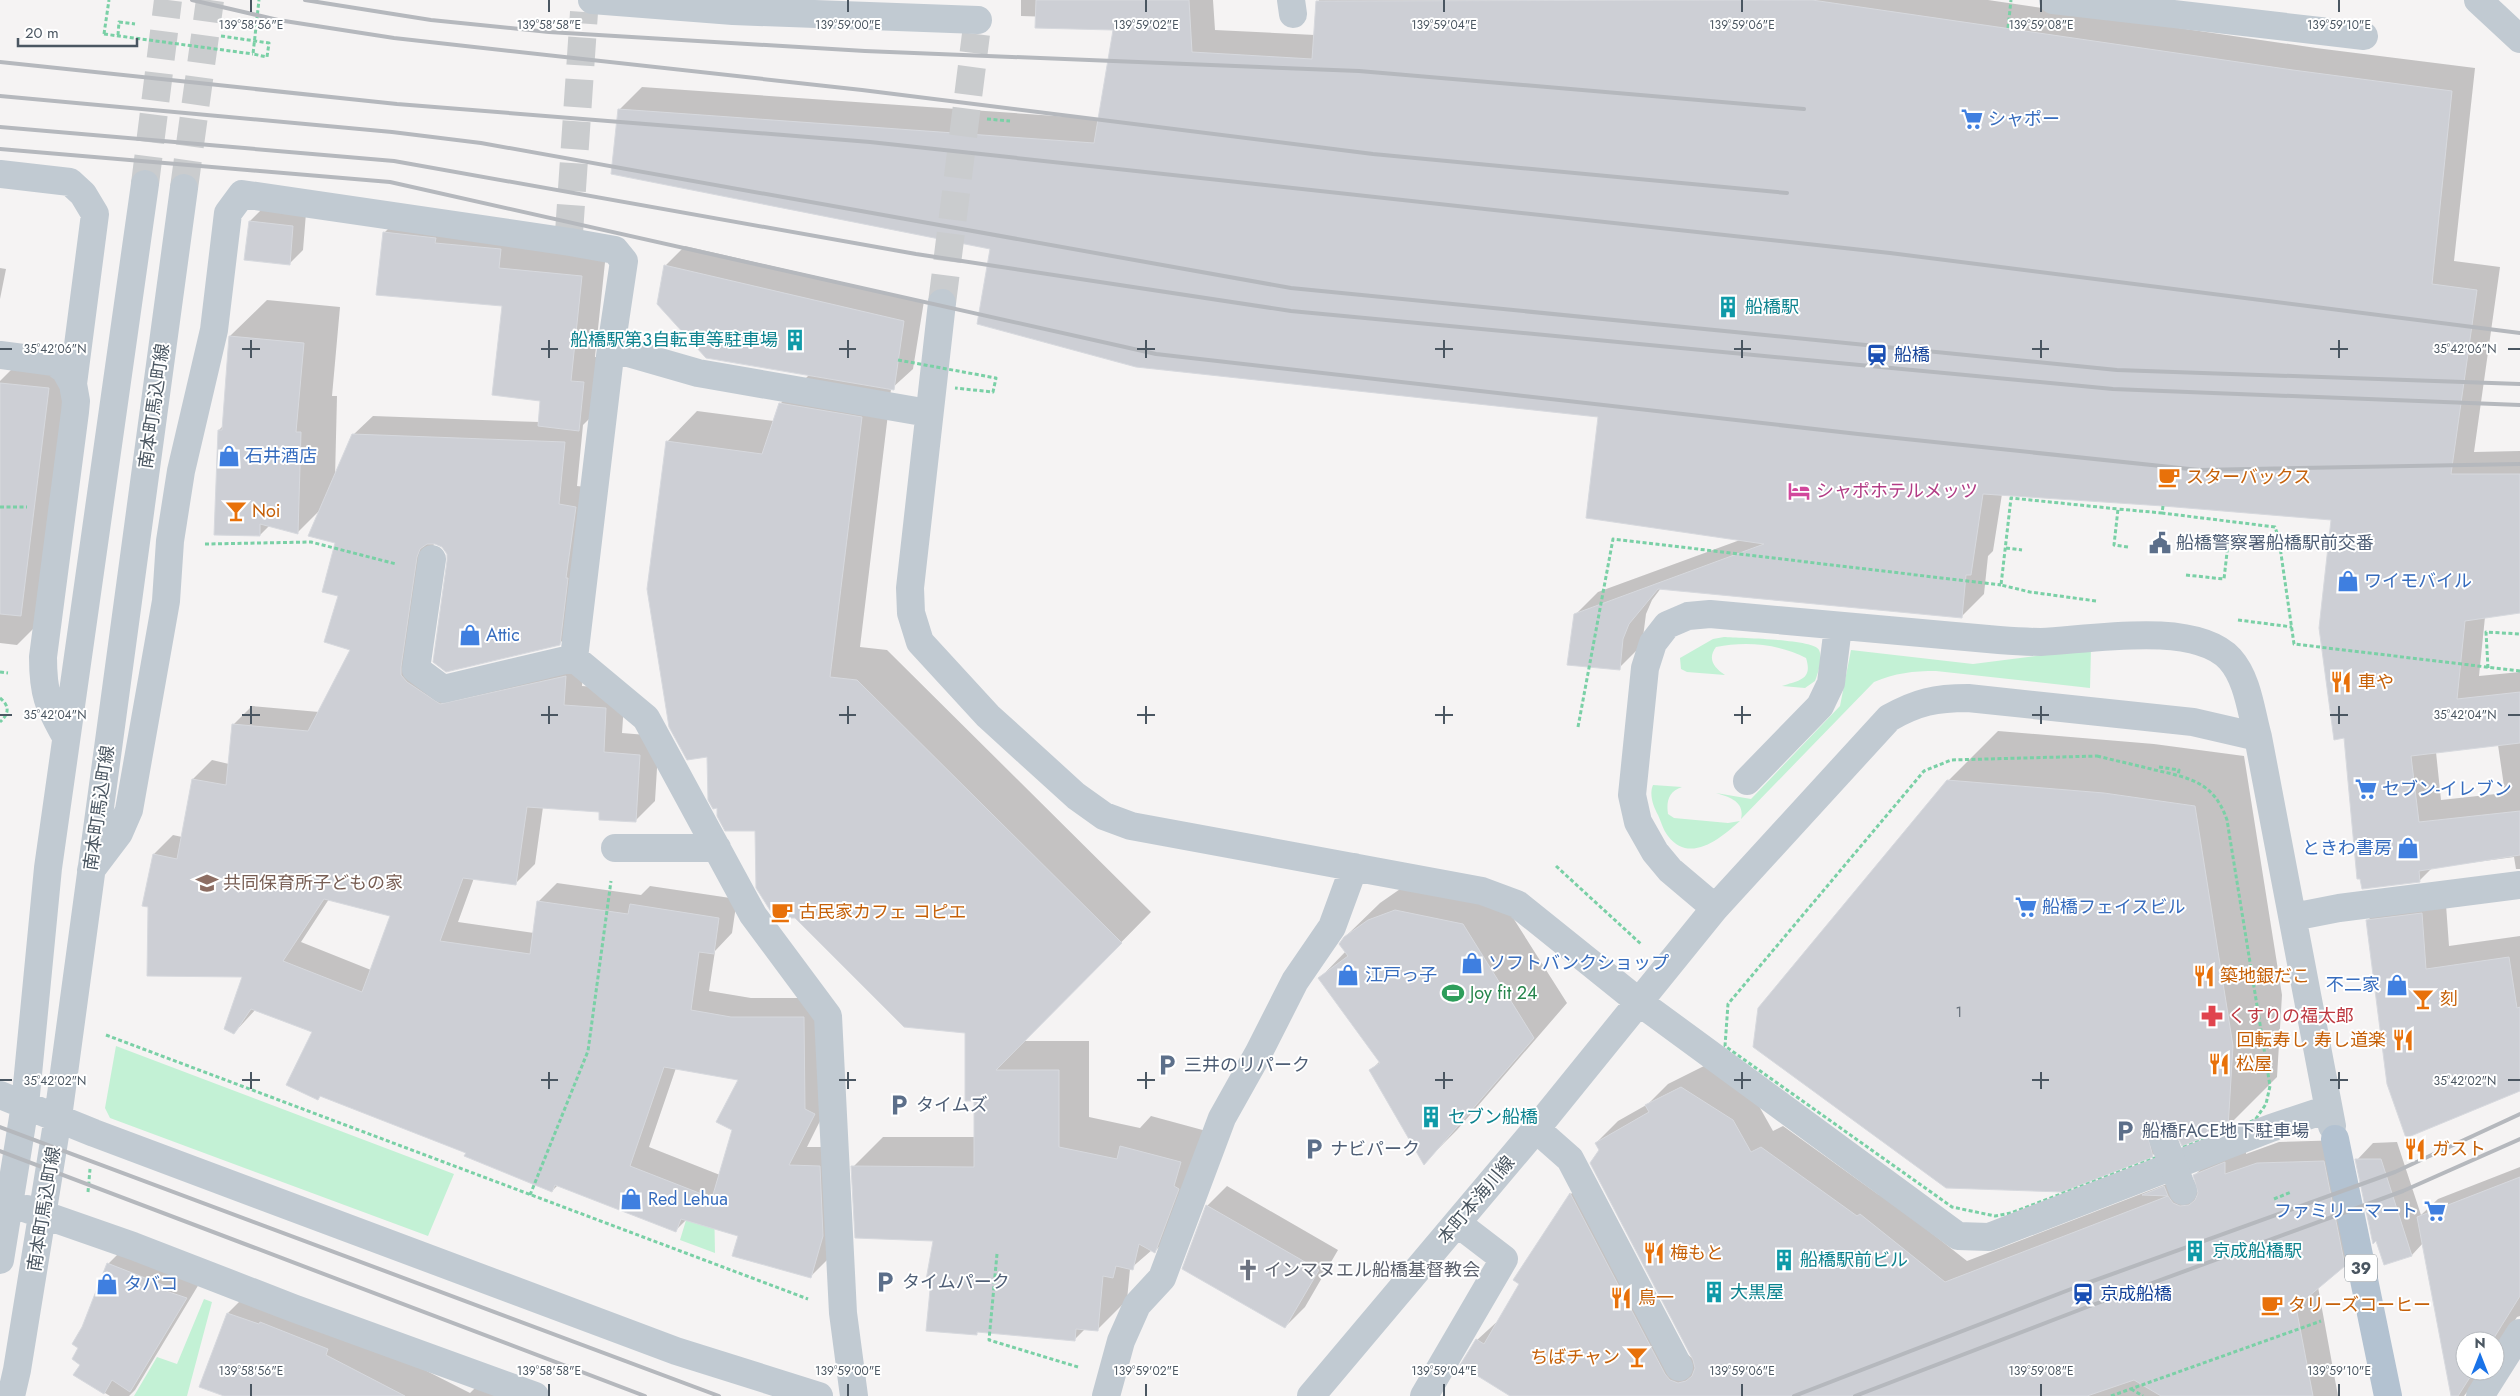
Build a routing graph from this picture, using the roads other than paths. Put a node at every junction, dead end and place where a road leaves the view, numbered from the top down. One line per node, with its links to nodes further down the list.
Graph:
1 (2053, 0): 5 (street)
2 (2478, 0): 6 (street)
3 (587, 4): 4 (street)
4 (978, 18)
5 (2364, 36)
6 (2520, 39)
7 (0, 174): 13 (street)
8 (145, 184): 18 (street, 南本町馬込町線)
9 (184, 188): 24 (street, 南本町馬込町線)
10 (942, 304): 14 (street)
11 (611, 348): 14 (street); 17 (street); 24 (street)
12 (0, 355): 13 (street)
13 (73, 384): 18 (street)
14 (928, 413): 23 (street)
15 (431, 566): 17 (street)
16 (1838, 627): 19 (street); 20 (street); 26 (street)
17 (574, 658): 22 (street)
18 (66, 737): 30 (street, 南本町馬込町線)
19 (2258, 737): 26 (street, 本町本海川線); 27 (street)
20 (1747, 781)
21 (615, 848): 22 (street)
22 (717, 848): 47 (street)
23 (1354, 867): 28 (street); 43 (street)
24 (90, 872): 32 (street, 南本町馬込町線)
25 (2520, 885): 27 (street)
26 (1714, 908): 28 (street, 本町本海川線)
27 (2293, 917): 31 (street)
28 (1639, 1002): 31 (street); 33 (street, 本町本海川線)
29 (0, 1095): 30 (street)
30 (25, 1104): 32 (street); 37 (street, 南本町馬込町線)
31 (2328, 1109): 35 (street)
32 (58, 1117): 38 (street, 南本町馬込町線); 46 (street)
33 (1536, 1129): 39 (street, 本町本海川線); 42 (street)
34 (2163, 1139): 36 (street, bridge)
35 (2335, 1139): 50 (main road, 39)
36 (2183, 1191)
37 (4, 1200): 38 (street); 40 (street, 南本町馬込町線)
38 (43, 1216): 44 (street, 南本町馬込町線); 45 (street)
39 (1457, 1223): 48 (street, 本町本海川線); 49 (street)
40 (0, 1260)
41 (2520, 1333): 51 (street)
42 (1678, 1367)
43 (1109, 1386)
44 (11, 1396)
45 (535, 1396)
46 (819, 1396)
47 (854, 1396)
48 (1311, 1396)
49 (1424, 1396)
50 (2388, 1396)
51 (2480, 1396)

